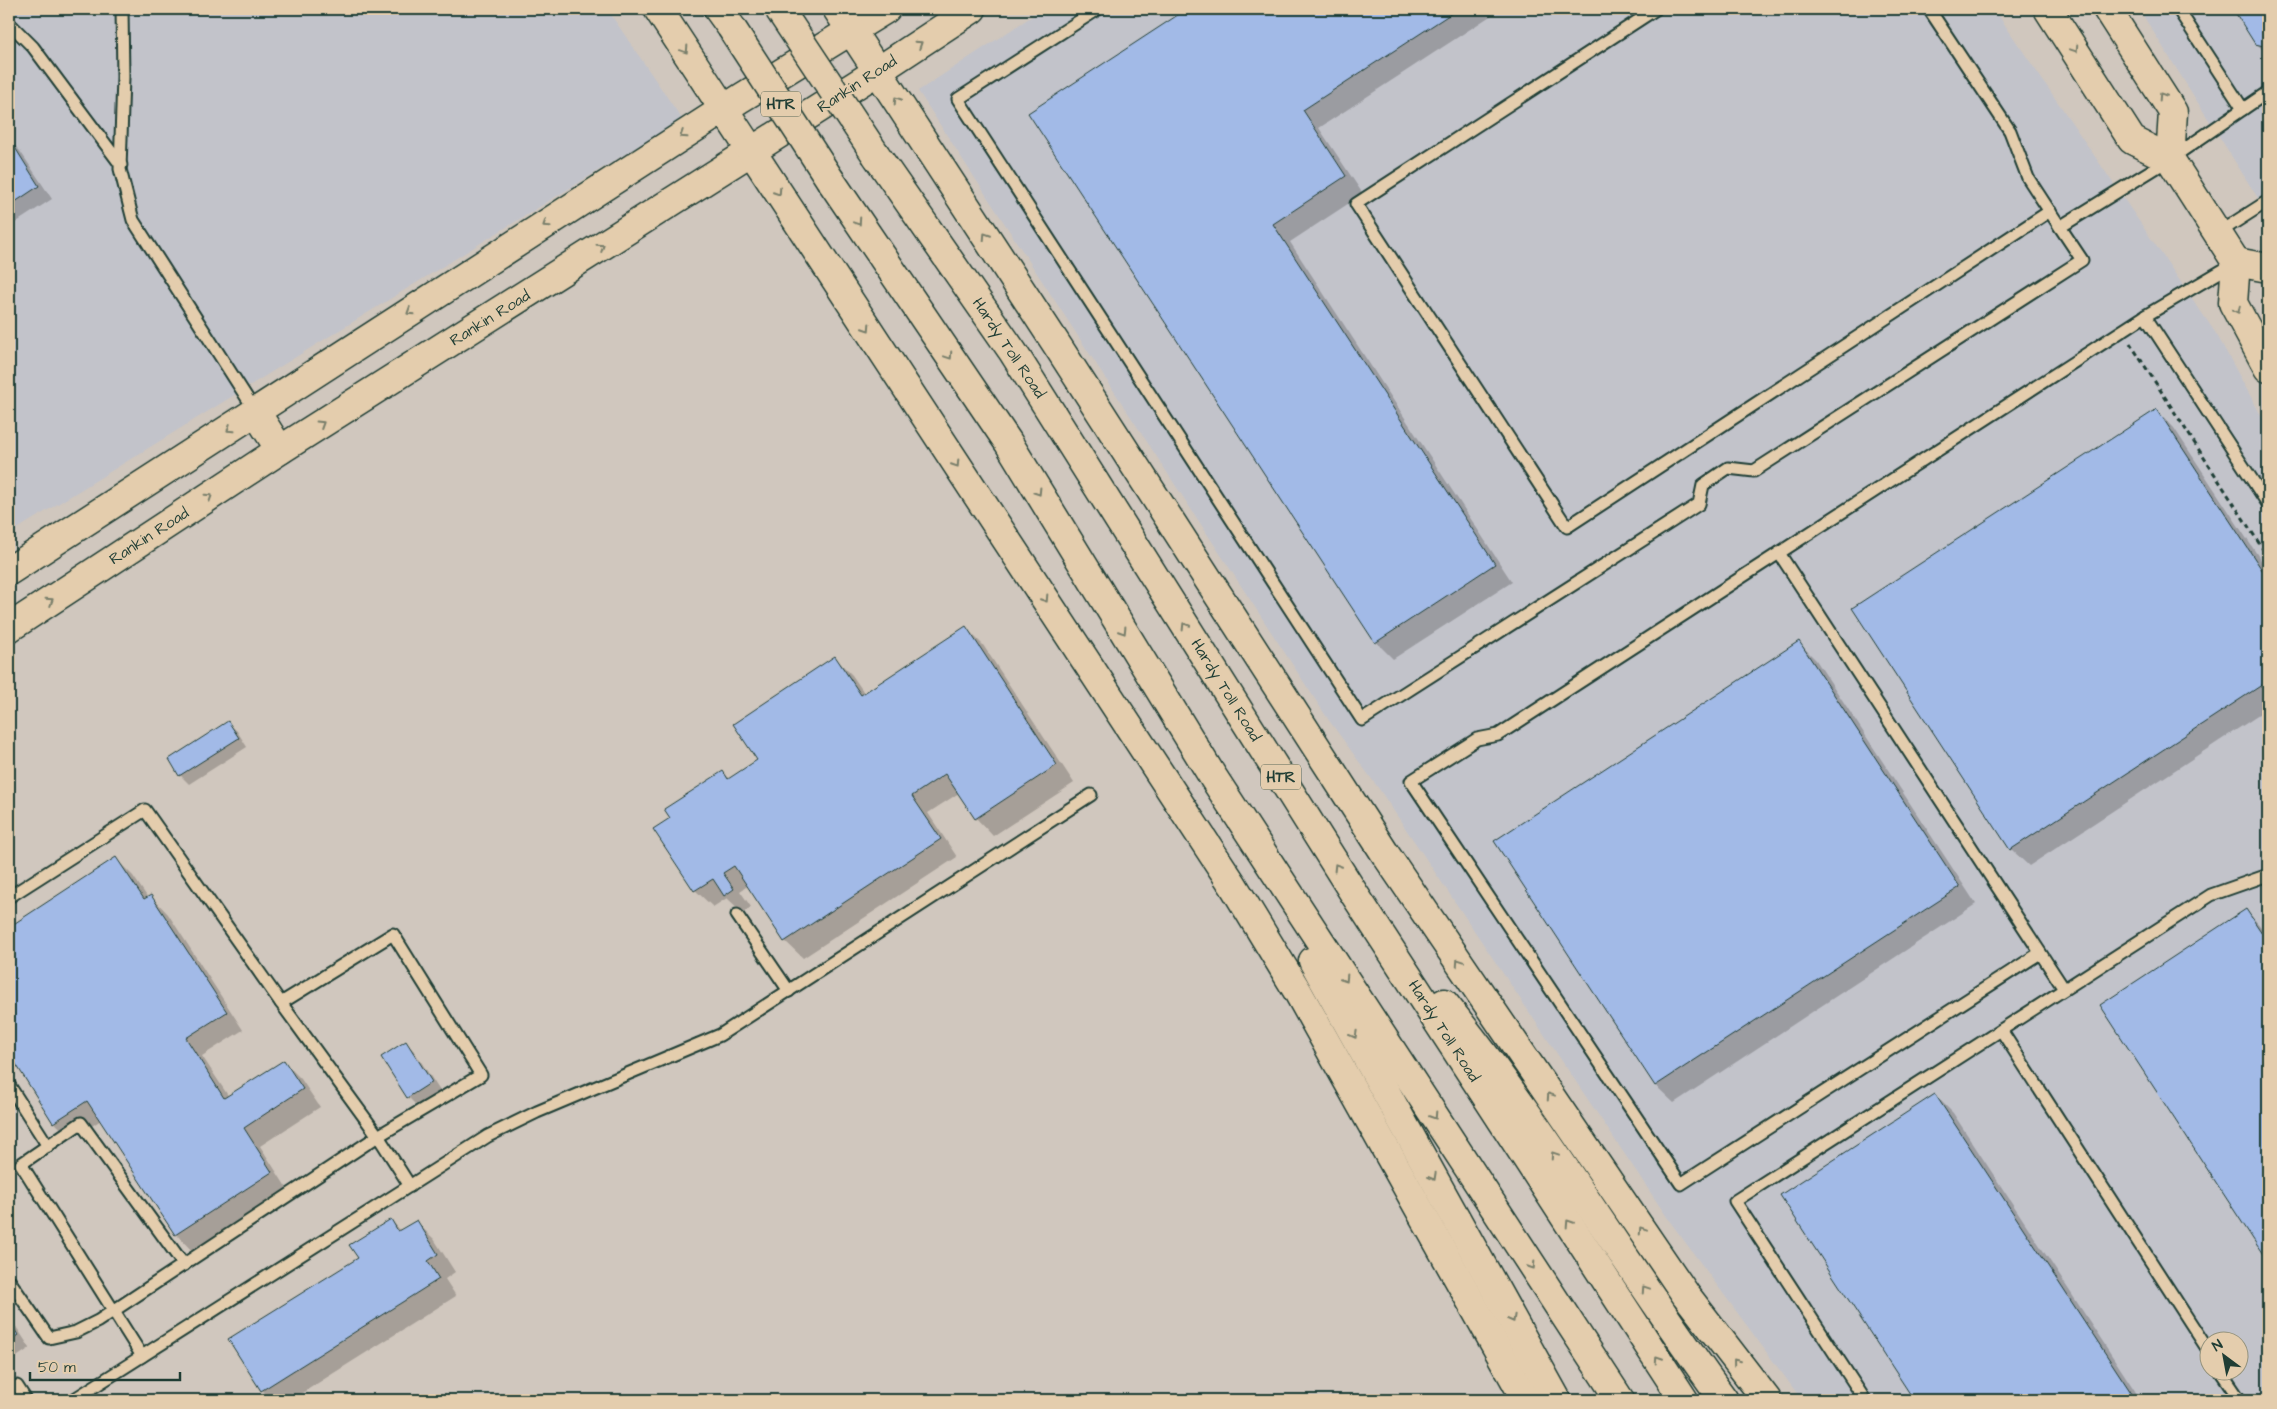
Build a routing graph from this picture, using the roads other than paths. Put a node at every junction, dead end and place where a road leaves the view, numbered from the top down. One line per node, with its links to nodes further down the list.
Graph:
1 (122, 9): 21 (lane)
2 (658, 9): 17 (main road, one-way to 17)
3 (779, 9): 39 (main road, Hardy Toll Road / HTR, one-way to 3, bridge)
4 (886, 9): 13 (main road)
5 (972, 9): 15 (main road, Rankin Road, one-way to 5)
6 (1098, 9): 24 (lane)
7 (1656, 9): 23 (lane)
8 (1929, 9): 23 (lane)
9 (2048, 9): 20 (main road, one-way to 20)
10 (2107, 9): 20 (main road, one-way to 10)
11 (2178, 9): 18 (lane)
12 (724, 18): 36 (main road, HTR, one-way to 36, bridge)
13 (844, 20): 15 (main road); 17 (main road)
14 (9, 23): 21 (lane)
15 (878, 71): 19 (main road, Rankin Road); 66 (main road, one-way to 15)
16 (2268, 92): 18 (lane)
17 (724, 109): 19 (main road); 30 (main road, one-way to 30)
18 (2242, 109): 20 (lane)
19 (751, 151): 31 (main road, Rankin Road, one-way to 19); 61 (main road, one-way to 61)
20 (2170, 159): 24 (lane); 25 (main road)
21 (121, 165): 30 (lane)
22 (2268, 201): 25 (lane)
23 (2050, 211): 24 (lane)
24 (2060, 227)
25 (2218, 233): 26 (main road)
26 (2236, 262): 27 (main road); 28 (lane); 29 (main road, one-way to 29)
27 (2268, 268)
28 (2145, 316): 32 (lane); 33 (lane)
29 (2268, 368)
30 (256, 412): 31 (main road); 34 (main road, one-way to 34)
31 (280, 450): 35 (main road, Rankin Road, one-way to 31)
32 (2268, 504)
33 (1779, 553): 42 (lane); 42 (lane)
34 (9, 571)
35 (9, 628)
36 (1213, 777): 62 (main road, one-way to 62); 63 (main road, HTR, one-way to 63)
37 (1091, 795): 44 (lane)
38 (2268, 875): 43 (lane)
39 (1355, 895): 64 (main road, Hardy Toll Road / HTR, one-way to 39); 65 (main road, one-way to 39)
40 (9, 898): 45 (lane)
41 (737, 915): 44 (lane)
42 (2040, 953): 43 (lane)
43 (2064, 989): 46 (lane)
44 (789, 991): 51 (lane)
45 (281, 1003): 49 (lane); 49 (lane)
46 (2000, 1030): 55 (lane); 67 (lane)
47 (9, 1085): 48 (lane)
48 (13, 1102): 50 (lane)
49 (378, 1136): 51 (lane); 52 (lane)
50 (48, 1146): 52 (lane); 54 (lane)
51 (410, 1186): 56 (lane)
52 (184, 1266): 54 (lane)
53 (9, 1280): 54 (lane)
54 (113, 1312): 56 (lane)
55 (2200, 1338)
56 (142, 1356): 60 (lane)
57 (2228, 1382): 68 (lane)
58 (17, 1386): 59 (lane)
59 (26, 1400)
60 (73, 1400)
61 (1526, 1400)
62 (1557, 1400)
63 (1620, 1400)
64 (1684, 1400)
65 (1724, 1400)
66 (1767, 1400)
67 (1864, 1400)
68 (2240, 1400)

